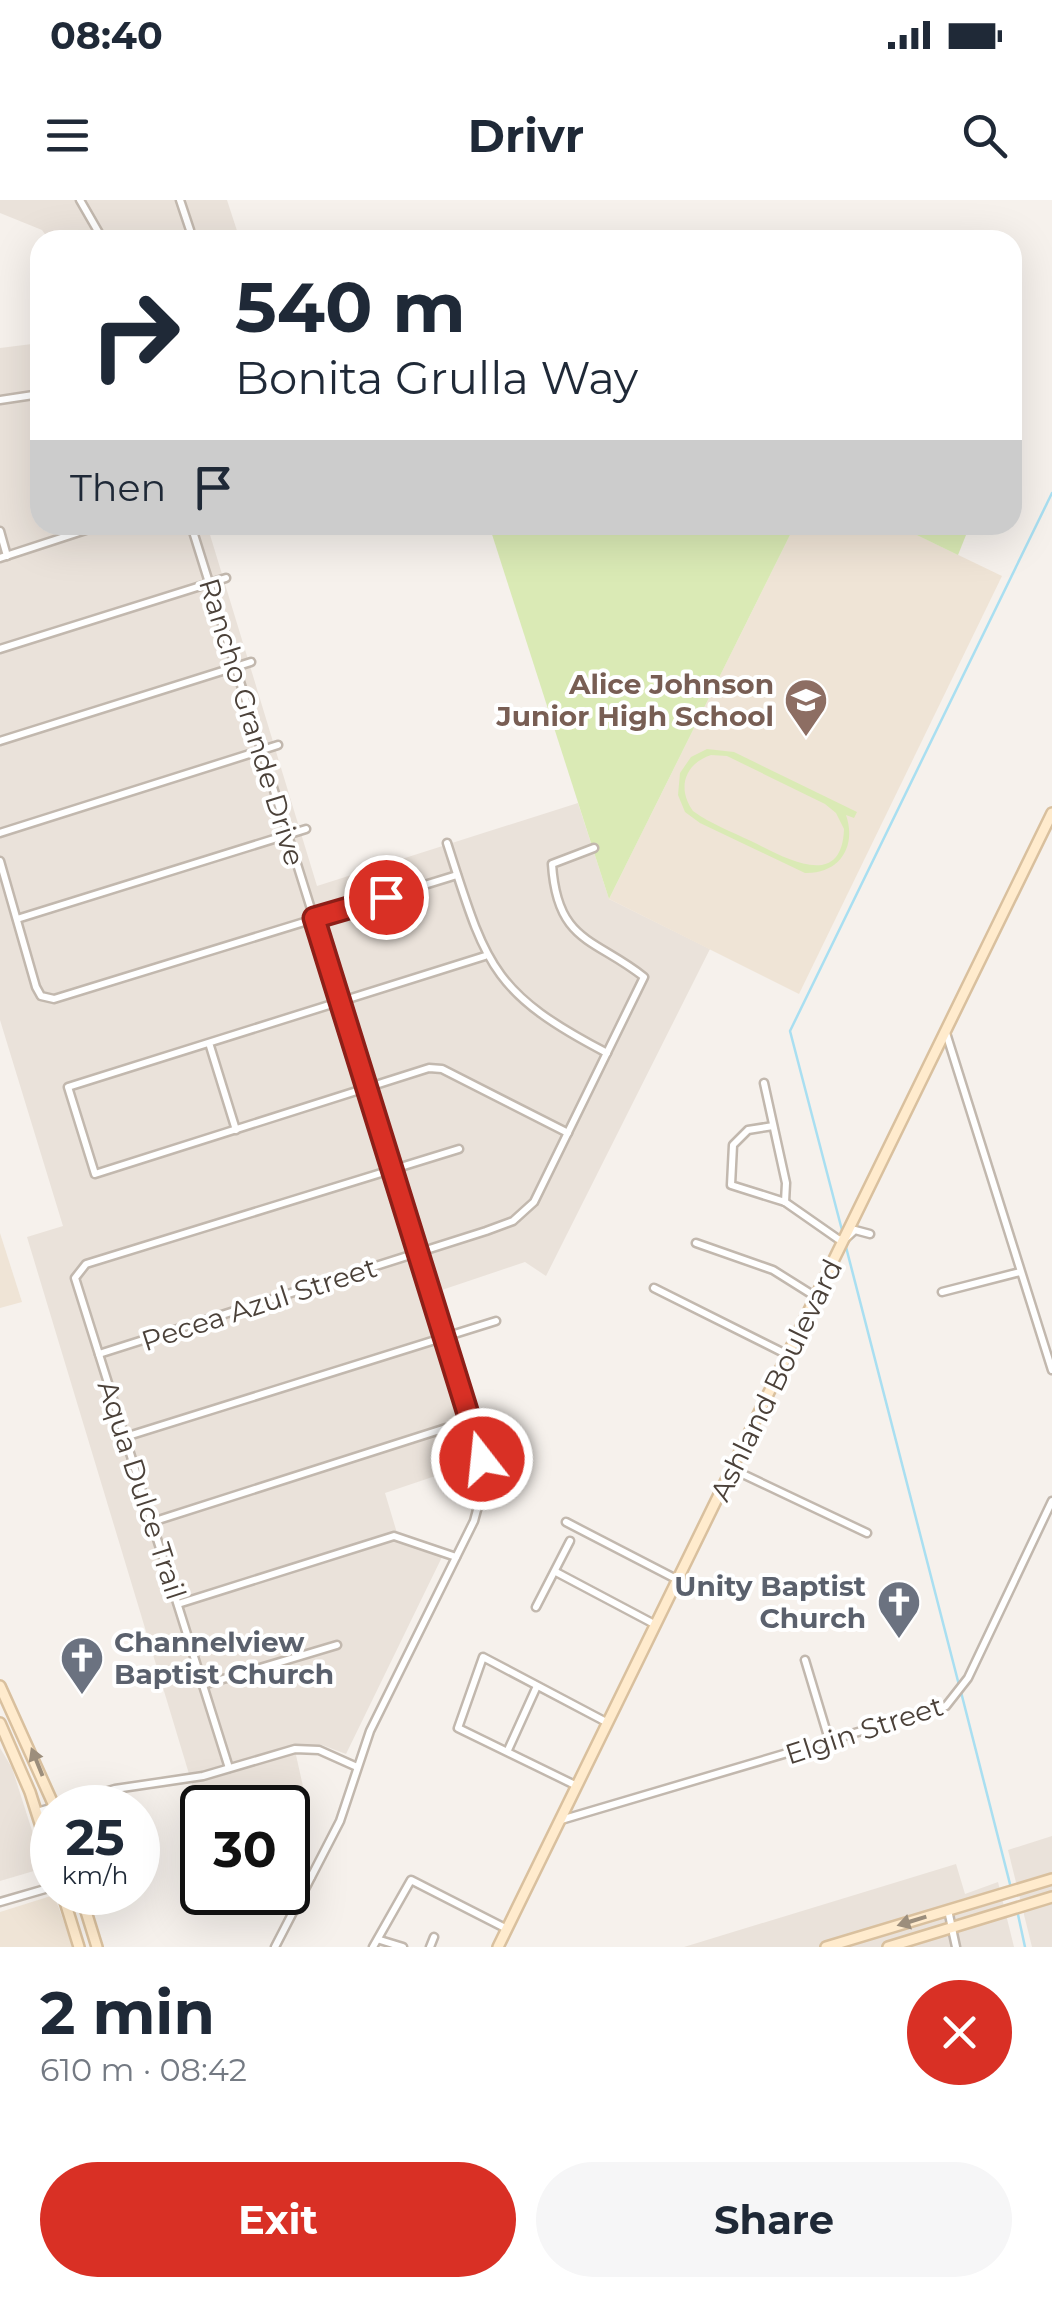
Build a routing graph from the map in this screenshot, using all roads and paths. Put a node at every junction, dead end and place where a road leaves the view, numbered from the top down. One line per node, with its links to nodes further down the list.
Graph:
1 (80, 200): 3 (street)
2 (180, 200): 4 (street)
3 (97, 230)
4 (190, 230)
5 (30, 396): 6 (street)
6 (0, 400)
7 (0, 531): 10 (street)
8 (70, 535): 10 (street)
9 (194, 535): 12 (street, Rancho Grande Drive)
10 (4, 557)
11 (226, 578): 12 (street)
12 (209, 584): 13 (street); 15 (street, Rancho Grande Drive)
13 (0, 649)
14 (251, 662): 15 (street)
15 (235, 667): 16 (street); 18 (street, Rancho Grande Drive)
16 (0, 741)
17 (278, 746): 18 (street)
18 (262, 751): 21 (street); 22 (street, Rancho Grande Drive)
19 (1052, 813): 31 (street, Ashland Boulevard)
20 (306, 828): 22 (street)
21 (0, 834)
22 (288, 834): 27 (street, Rancho Grande Drive); 28 (street)
23 (447, 844): 26 (street)
24 (594, 848): 33 (street, Pecea Azul Street)
25 (0, 861): 28 (street)
26 (458, 875): 27 (street); 29 (street)
27 (314, 918): 28 (street); 30 (street, Rancho Grande Drive)
28 (17, 919)
29 (485, 956): 30 (street); 33 (street)
30 (340, 1004): 32 (street); 35 (street, Rancho Grande Drive)
31 (946, 1032): 43 (street, Ashland Boulevard); 46 (street)
32 (210, 1046): 37 (street); 37 (street)
33 (608, 1053): 38 (street, Pecea Azul Street)
34 (764, 1083): 36 (street)
35 (366, 1086): 37 (street); 38 (street); 40 (street, Rancho Grande Drive)
36 (773, 1126): 41 (street); 41 (street)
37 (236, 1130)
38 (568, 1133): 45 (street, Pecea Azul Street)
39 (459, 1148): 40 (street)
40 (393, 1170): 45 (street, Rancho Grande Drive); 52 (street, Aqua Dulce Trail)
41 (785, 1202): 43 (street)
42 (870, 1234): 43 (street)
43 (844, 1240): 49 (street, Ashland Boulevard)
44 (696, 1242): 49 (street)
45 (419, 1253): 51 (street, Rancho Grande Drive); 52 (street, Pecea Azul Street)
46 (1020, 1272): 48 (street); 54 (street)
47 (654, 1288): 53 (street)
48 (942, 1292)
49 (816, 1297): 53 (street, Ashland Boulevard)
50 (496, 1321): 51 (street)
51 (445, 1337): 55 (street, Rancho Grande Drive); 56 (street)
52 (99, 1354): 56 (street, Aqua Dulce Trail)
53 (788, 1354): 57 (street, Ashland Boulevard)
54 (1052, 1370)
55 (471, 1420): 59 (street); 63 (street, Rancho Grande Drive)
56 (125, 1437): 59 (street, Aqua Dulce Trail)
57 (732, 1470): 61 (street); 65 (street, Ashland Boulevard)
58 (1052, 1501): 76 (street, Elgin Street)
59 (152, 1522): 66 (street, Aqua Dulce Trail)
60 (566, 1522): 65 (street)
61 (867, 1533)
62 (570, 1540): 64 (street)
63 (456, 1558): 66 (street); 78 (street, Rancho Grande Drive)
64 (556, 1572): 67 (street); 68 (street)
65 (678, 1580): 68 (street, Ashland Boulevard)
66 (178, 1604): 71 (street, Aqua Dulce Trail)
67 (536, 1607)
68 (656, 1625): 74 (street, Ashland Boulevard)
69 (338, 1645): 71 (street)
70 (804, 1660): 76 (street)
71 (203, 1685): 79 (street, Aqua Dulce Trail)
72 (0, 1686): 80 (street, one-way to 72)
73 (538, 1686): 74 (street); 77 (street); 77 (street)
74 (608, 1723): 82 (street, Ashland Boulevard)
75 (0, 1724): 83 (street)
76 (830, 1742): 84 (street, Elgin Street)
77 (508, 1750): 82 (street)
78 (357, 1767): 79 (street); 85 (street, Rancho Grande Drive)
79 (229, 1768): 81 (street)
80 (45, 1785)
81 (137, 1785)
82 (577, 1786): 84 (street, Ashland Boulevard)
83 (30, 1795)
84 (561, 1820): 95 (street, Ashland Boulevard)
85 (311, 1877)
86 (1052, 1879): 90 (street)
87 (30, 1893): 89 (street)
88 (1052, 1898): 94 (street)
89 (0, 1902)
90 (948, 1910): 94 (street); 98 (street, one-way to 98)
91 (69, 1915): 99 (street)
92 (87, 1915): 100 (street)
93 (292, 1915): 101 (street, Rancho Grande Drive)
94 (952, 1928): 107 (street); 108 (street)
95 (507, 1929): 97 (street); 105 (street, Ashland Boulevard)
96 (434, 1937): 104 (street)
97 (380, 1940): 102 (street); 103 (street)
98 (840, 1945): 106 (street)
99 (79, 1947)
100 (97, 1947)
101 (275, 1947)
102 (374, 1947)
103 (404, 1947)
104 (430, 1947)
105 (498, 1947)
106 (826, 1947)
107 (888, 1947)
108 (956, 1947)

